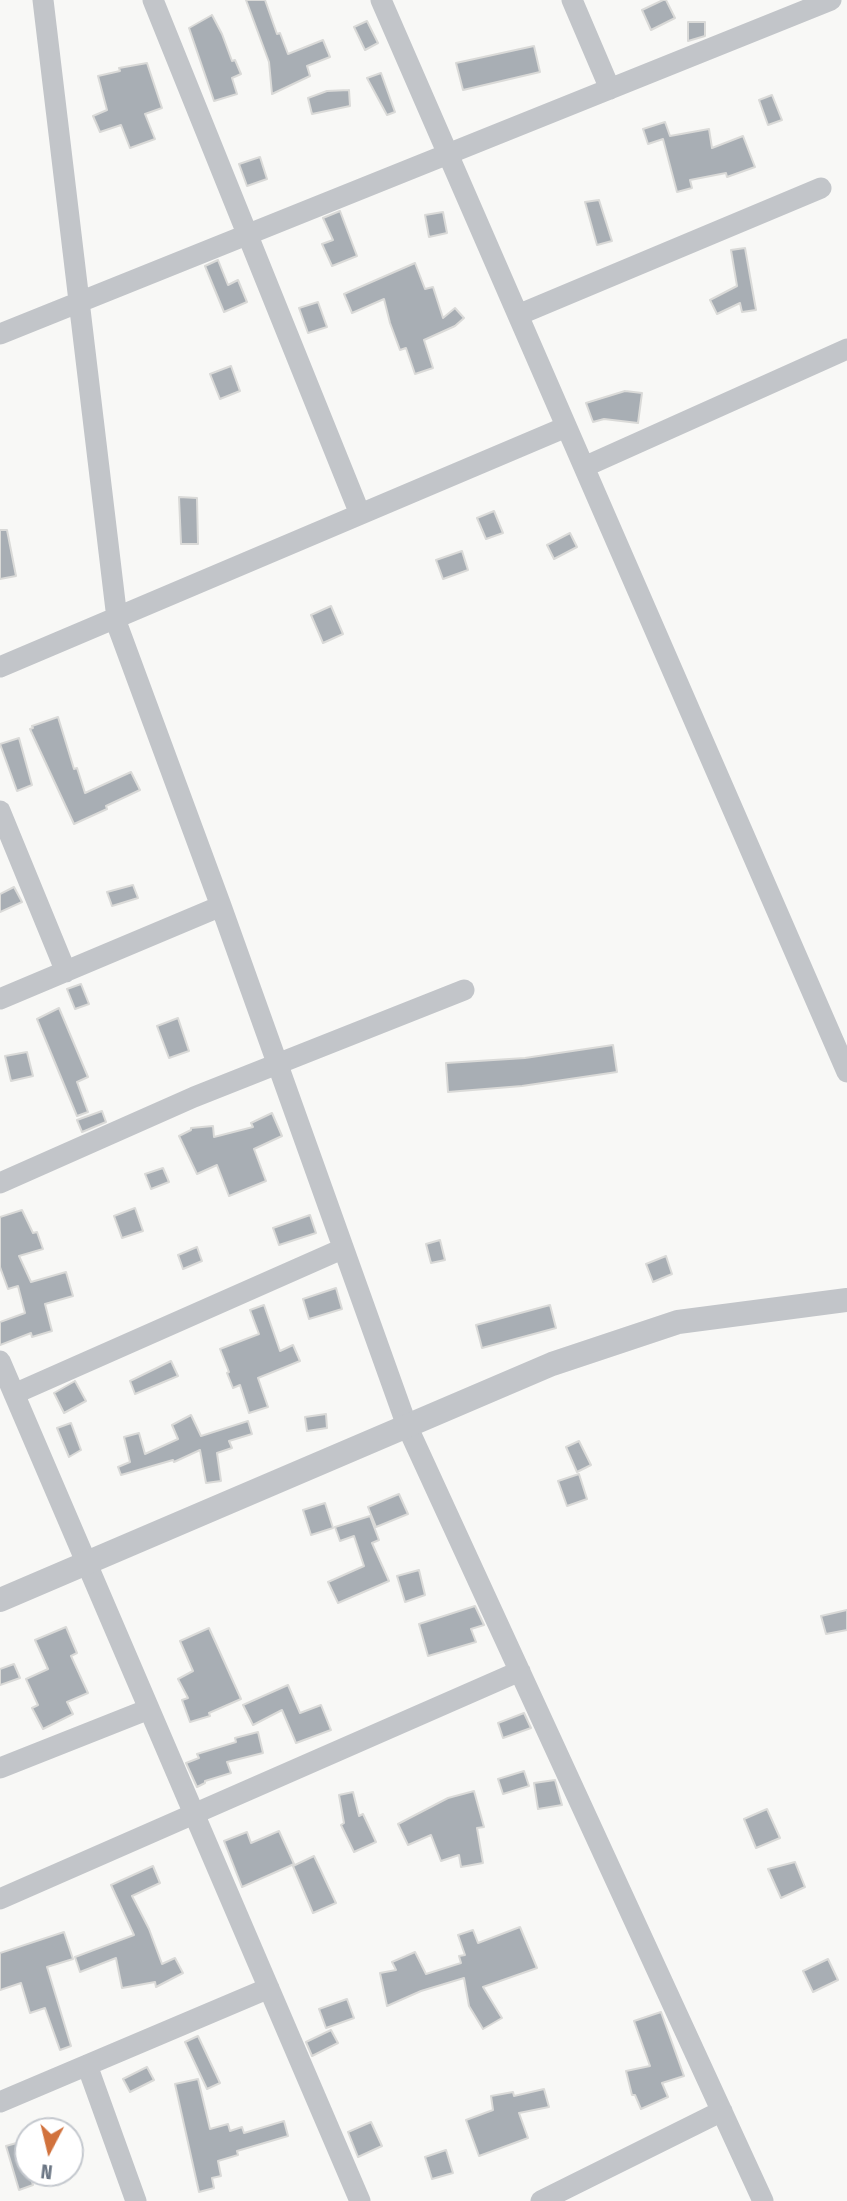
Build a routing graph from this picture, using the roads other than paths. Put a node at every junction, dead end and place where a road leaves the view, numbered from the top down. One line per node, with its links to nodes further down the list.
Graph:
1 (43, 0): 10 (street)
2 (153, 0): 9 (street)
3 (381, 0): 7 (street)
4 (572, 0): 6 (street)
5 (831, 0): 6 (street)
6 (610, 89): 7 (street)
7 (448, 154): 9 (street); 11 (street)
8 (821, 188): 11 (street)
9 (247, 235): 10 (street); 16 (street)
10 (79, 303): 12 (street); 17 (street)
11 (518, 315): 14 (street)
12 (0, 334)
13 (847, 349): 15 (street)
14 (566, 427): 15 (street); 16 (street)
15 (584, 467): 25 (street)
16 (360, 514): 17 (street)
17 (117, 617): 18 (street); 20 (street)
18 (0, 667)
19 (2, 820): 21 (street)
20 (221, 906): 21 (street); 24 (street)
21 (66, 972): 23 (street)
22 (464, 990): 24 (street)
23 (0, 999)
24 (276, 1065): 26 (street); 27 (street)
25 (847, 1072)
26 (0, 1183)
27 (342, 1248): 30 (street); 31 (street)
28 (847, 1300): 31 (street)
29 (0, 1361): 30 (street)
30 (14, 1394): 32 (street)
31 (407, 1426): 32 (street); 34 (street)
32 (87, 1563): 33 (street); 35 (street)
33 (0, 1600)
34 (520, 1671): 37 (street); 42 (street)
35 (149, 1709): 36 (street); 37 (street)
36 (0, 1768)
37 (195, 1814): 38 (street); 39 (street)
38 (0, 1899)
39 (269, 1988): 40 (street); 44 (street)
40 (87, 2065): 41 (street); 43 (street)
41 (0, 2102)
42 (722, 2112): 45 (street); 46 (street)
43 (136, 2201)
44 (360, 2201)
45 (541, 2201)
46 (763, 2201)

